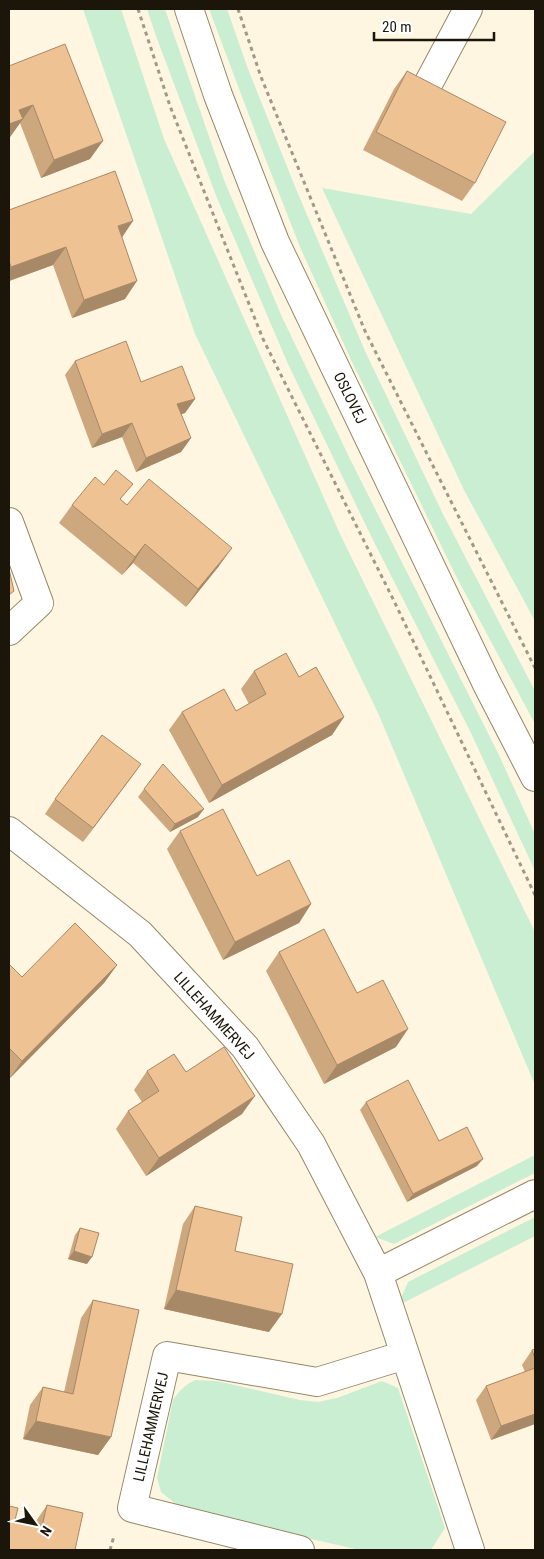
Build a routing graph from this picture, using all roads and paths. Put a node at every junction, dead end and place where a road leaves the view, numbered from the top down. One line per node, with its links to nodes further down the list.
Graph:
1 (138, 9): 11 (path)
2 (189, 9): 9 (street, OSLOVEJ)
3 (238, 9): 8 (path)
4 (468, 9): 5 (street)
5 (427, 86)
6 (9, 522): 7 (street)
7 (9, 631)
8 (535, 668)
9 (535, 776)
10 (9, 831): 13 (street, LILLEHAMMERVEJ)
11 (535, 895)
12 (535, 1194): 13 (street)
13 (378, 1273): 14 (street, LILLEHAMMERVEJ)
14 (405, 1355): 15 (street, LILLEHAMMERVEJ); 16 (street, LILLEHAMMERVEJ)
15 (300, 1550)
16 (470, 1550)

